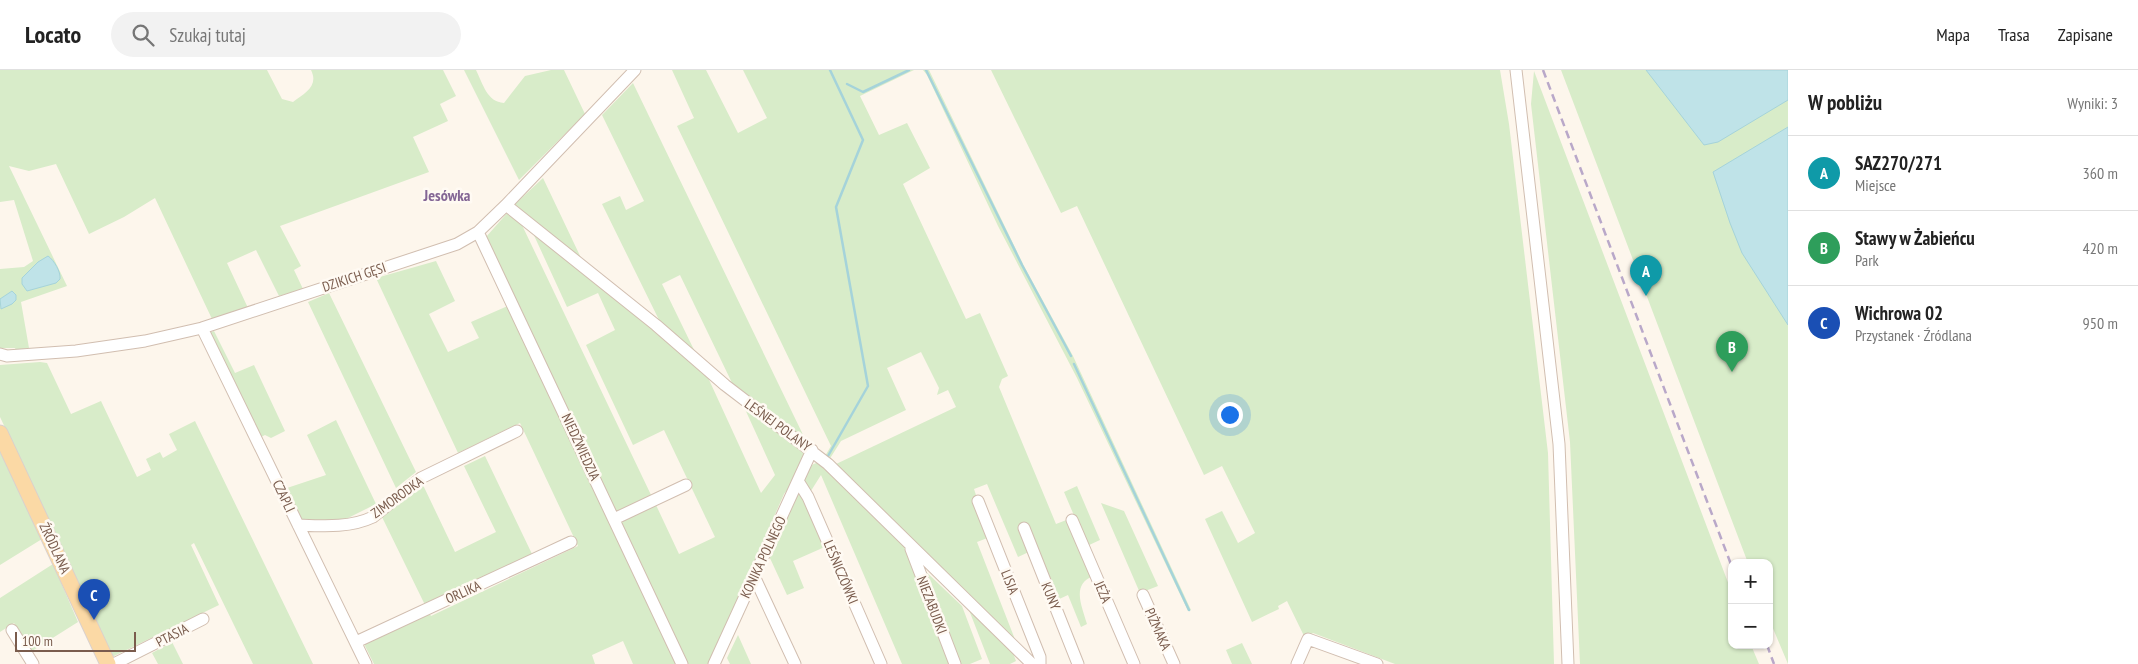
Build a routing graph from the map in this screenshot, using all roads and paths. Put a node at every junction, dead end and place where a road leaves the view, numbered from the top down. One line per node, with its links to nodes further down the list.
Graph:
1 (635, 70): 3 (street, DZIKICH GĘSI)
2 (1516, 70): 42 (street)
3 (506, 205): 4 (street, DZIKICH GĘSI); 9 (street, LEŚNEJ POLANY)
4 (478, 232): 5 (street, DZIKICH GĘSI); 13 (street, NIEDŹWIEDZIA)
5 (202, 328): 6 (street, DZIKICH GĘSI); 15 (street, CZAPLI)
6 (2, 356)
7 (517, 431): 15 (street, ZIMORODKA)
8 (0, 433): 26 (main road, ŹRÓDLANA)
9 (812, 450): 10 (street, KONIKA POLNEGO); 18 (street, LEŚNEJ POLANY)
10 (798, 481): 19 (street, KONIKA POLNEGO); 32 (street, LEŚNICZÓWKI)
11 (686, 485): 13 (street)
12 (978, 501): 36 (street, LISIA)
13 (614, 519): 29 (street, NIEDŹWIEDZIA)
14 (1072, 520): 38 (street, JEŻA)
15 (298, 525): 23 (street, CZAPLI)
16 (1024, 528): 37 (street, KUNY)
17 (571, 542): 23 (street, ORLIKA)
18 (910, 545): 24 (street, LEŚNEJ POLANY); 33 (street, NIEZABUDKI)
19 (754, 576): 30 (street, KONIKA POLNEGO); 31 (street)
20 (1143, 594): 39 (street, PIŻMAKA)
21 (203, 619): 27 (street, PTASIA)
22 (12, 630): 25 (street)
23 (356, 642): 28 (street, CZAPLI)
24 (1016, 648): 34 (street); 35 (street, LEŚNEJ POLANY)
25 (33, 664)
26 (108, 664)
27 (114, 664)
28 (366, 664)
29 (682, 664)
30 (714, 664)
31 (795, 664)
32 (881, 664)
33 (955, 664)
34 (1021, 664)
35 (1032, 664)
36 (1040, 664)
37 (1078, 664)
38 (1134, 664)
39 (1174, 664)
40 (1297, 664): 41 (street)
41 (1377, 664)
42 (1568, 664)

